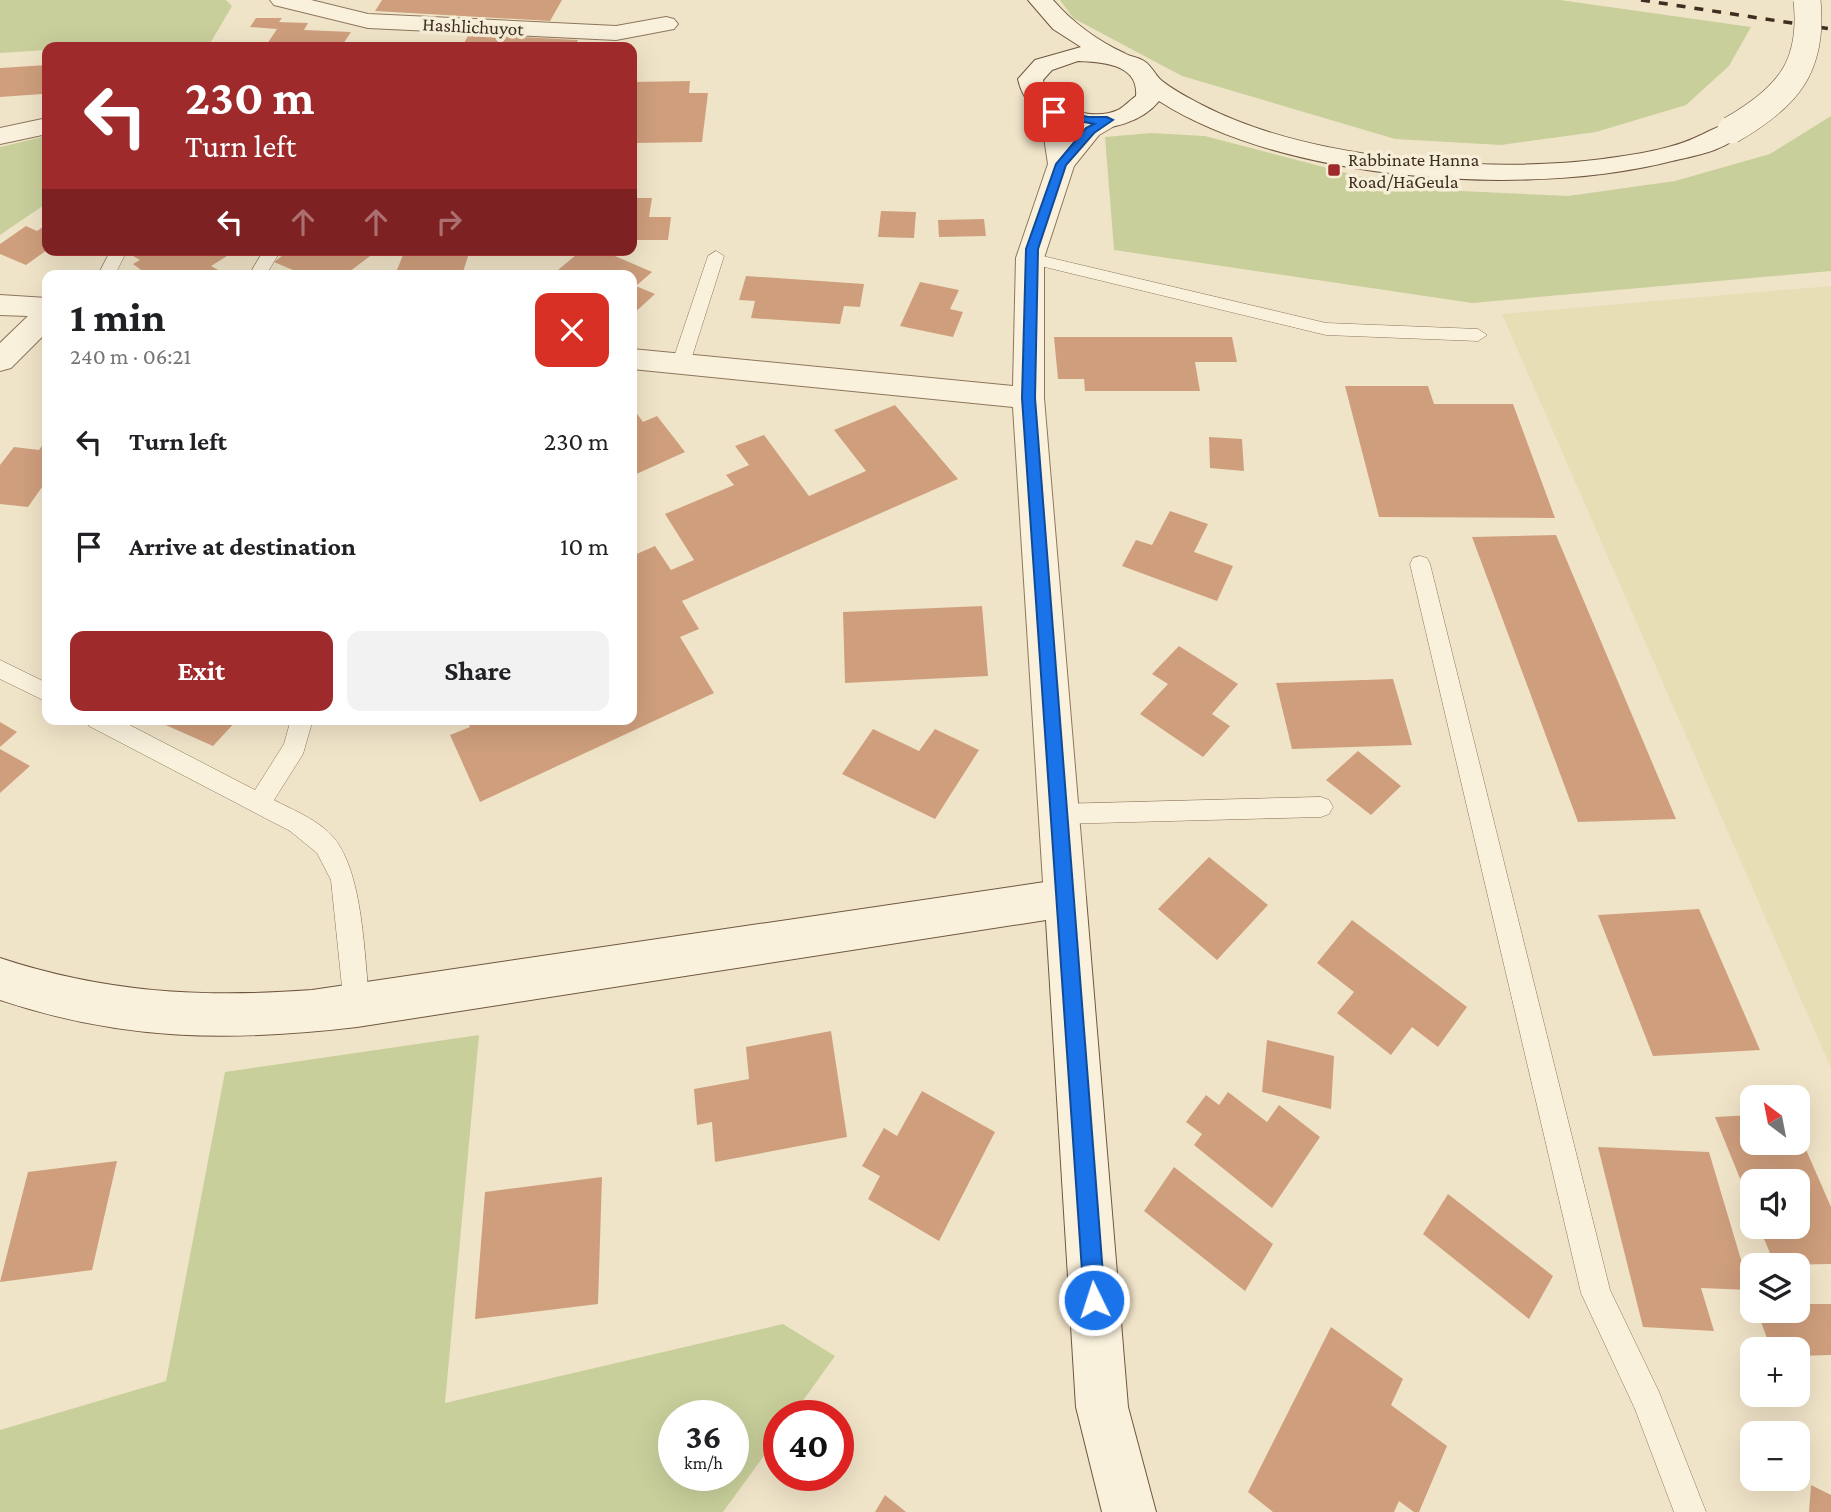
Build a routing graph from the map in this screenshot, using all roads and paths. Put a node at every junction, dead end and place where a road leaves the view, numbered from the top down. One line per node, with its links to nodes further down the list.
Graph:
1 (282, 0): 4 (street, Hashlichuyot)
2 (1807, 0): 10 (street, bridge)
3 (1044, 5): 5 (street); 6 (street)
4 (666, 24)
5 (1114, 57): 6 (street); 7 (street)
6 (1043, 64): 8 (street)
7 (1150, 84): 9 (street); 10 (street)
8 (1041, 105): 9 (street); 13 (street)
9 (1115, 118): 10 (street); 13 (street)
10 (1229, 126)
11 (42, 127): 12 (street)
12 (0, 136)
13 (1061, 164): 15 (street)
14 (716, 256): 22 (lane)
15 (1030, 258): 19 (lane); 23 (street)
16 (0, 305): 17 (street)
17 (42, 308)
18 (42, 320): 21 (street)
19 (1478, 334)
20 (637, 359): 22 (street)
21 (0, 361)
22 (681, 363): 23 (street)
23 (1028, 398): 31 (street)
24 (1420, 564): 36 (lane)
25 (0, 669): 26 (lane)
26 (42, 690)
27 (108, 725): 29 (lane)
28 (300, 725): 29 (lane)
29 (258, 803): 34 (lane)
30 (1321, 807): 31 (lane)
31 (1059, 814): 32 (street)
32 (1065, 898): 34 (street); 35 (street)
33 (0, 979): 34 (street)
34 (357, 1006)
35 (1129, 1512)
36 (1690, 1512)

